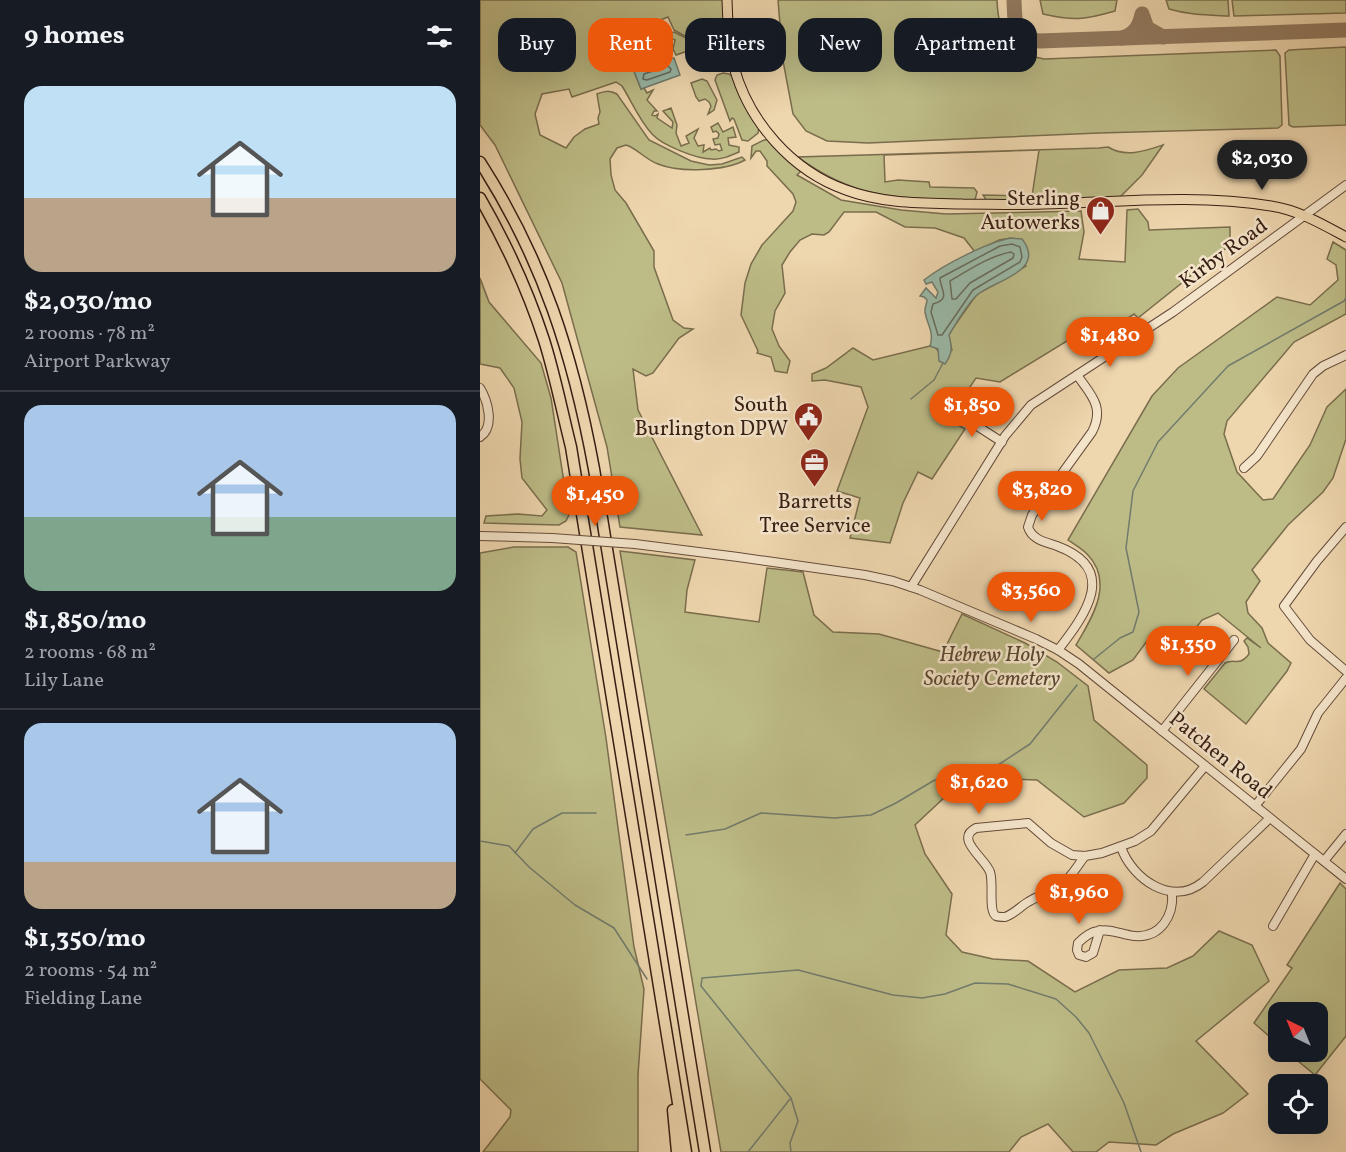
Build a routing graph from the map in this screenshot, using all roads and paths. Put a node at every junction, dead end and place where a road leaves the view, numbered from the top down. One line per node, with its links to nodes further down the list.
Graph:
1 (727, 0): 5 (main road)
2 (480, 162): 37 (highway)
3 (1346, 185): 5 (street, Kirby Road)
4 (480, 198): 34 (highway)
5 (1305, 215): 6 (main road); 8 (street, Kirby Road)
6 (1346, 237)
7 (1346, 355): 13 (street)
8 (1077, 375): 12 (street, Kirby Road); 18 (street)
9 (480, 388): 11 (street)
10 (957, 412): 12 (street)
11 (480, 437)
12 (1002, 442): 16 (street, Kirby Road)
13 (1244, 468)
14 (1346, 527): 19 (street)
15 (480, 536): 16 (street, Patchen Road, bridge)
16 (911, 587): 18 (street, Patchen Road)
17 (1234, 640): 21 (street)
18 (1058, 650): 21 (street, Patchen Road)
19 (1346, 671)
20 (1346, 678): 23 (street)
21 (1162, 731): 22 (street, Patchen Road)
22 (1205, 766): 23 (street, Patchen Road); 26 (street)
23 (1255, 806): 24 (street, Patchen Road)
24 (1270, 818): 27 (street, Patchen Road); 31 (street)
25 (1346, 834): 29 (street)
26 (1121, 847): 28 (street); 31 (street)
27 (1315, 854): 29 (street, Patchen Road); 32 (street)
28 (1085, 856): 28 (street)
29 (1324, 861): 30 (street, Patchen Road)
30 (1346, 879)
31 (1172, 893): 33 (street)
32 (1273, 926)
33 (1100, 930)
34 (667, 1029): 35 (highway); 36 (highway)
35 (677, 1152)
36 (686, 1152)
37 (705, 1152)

